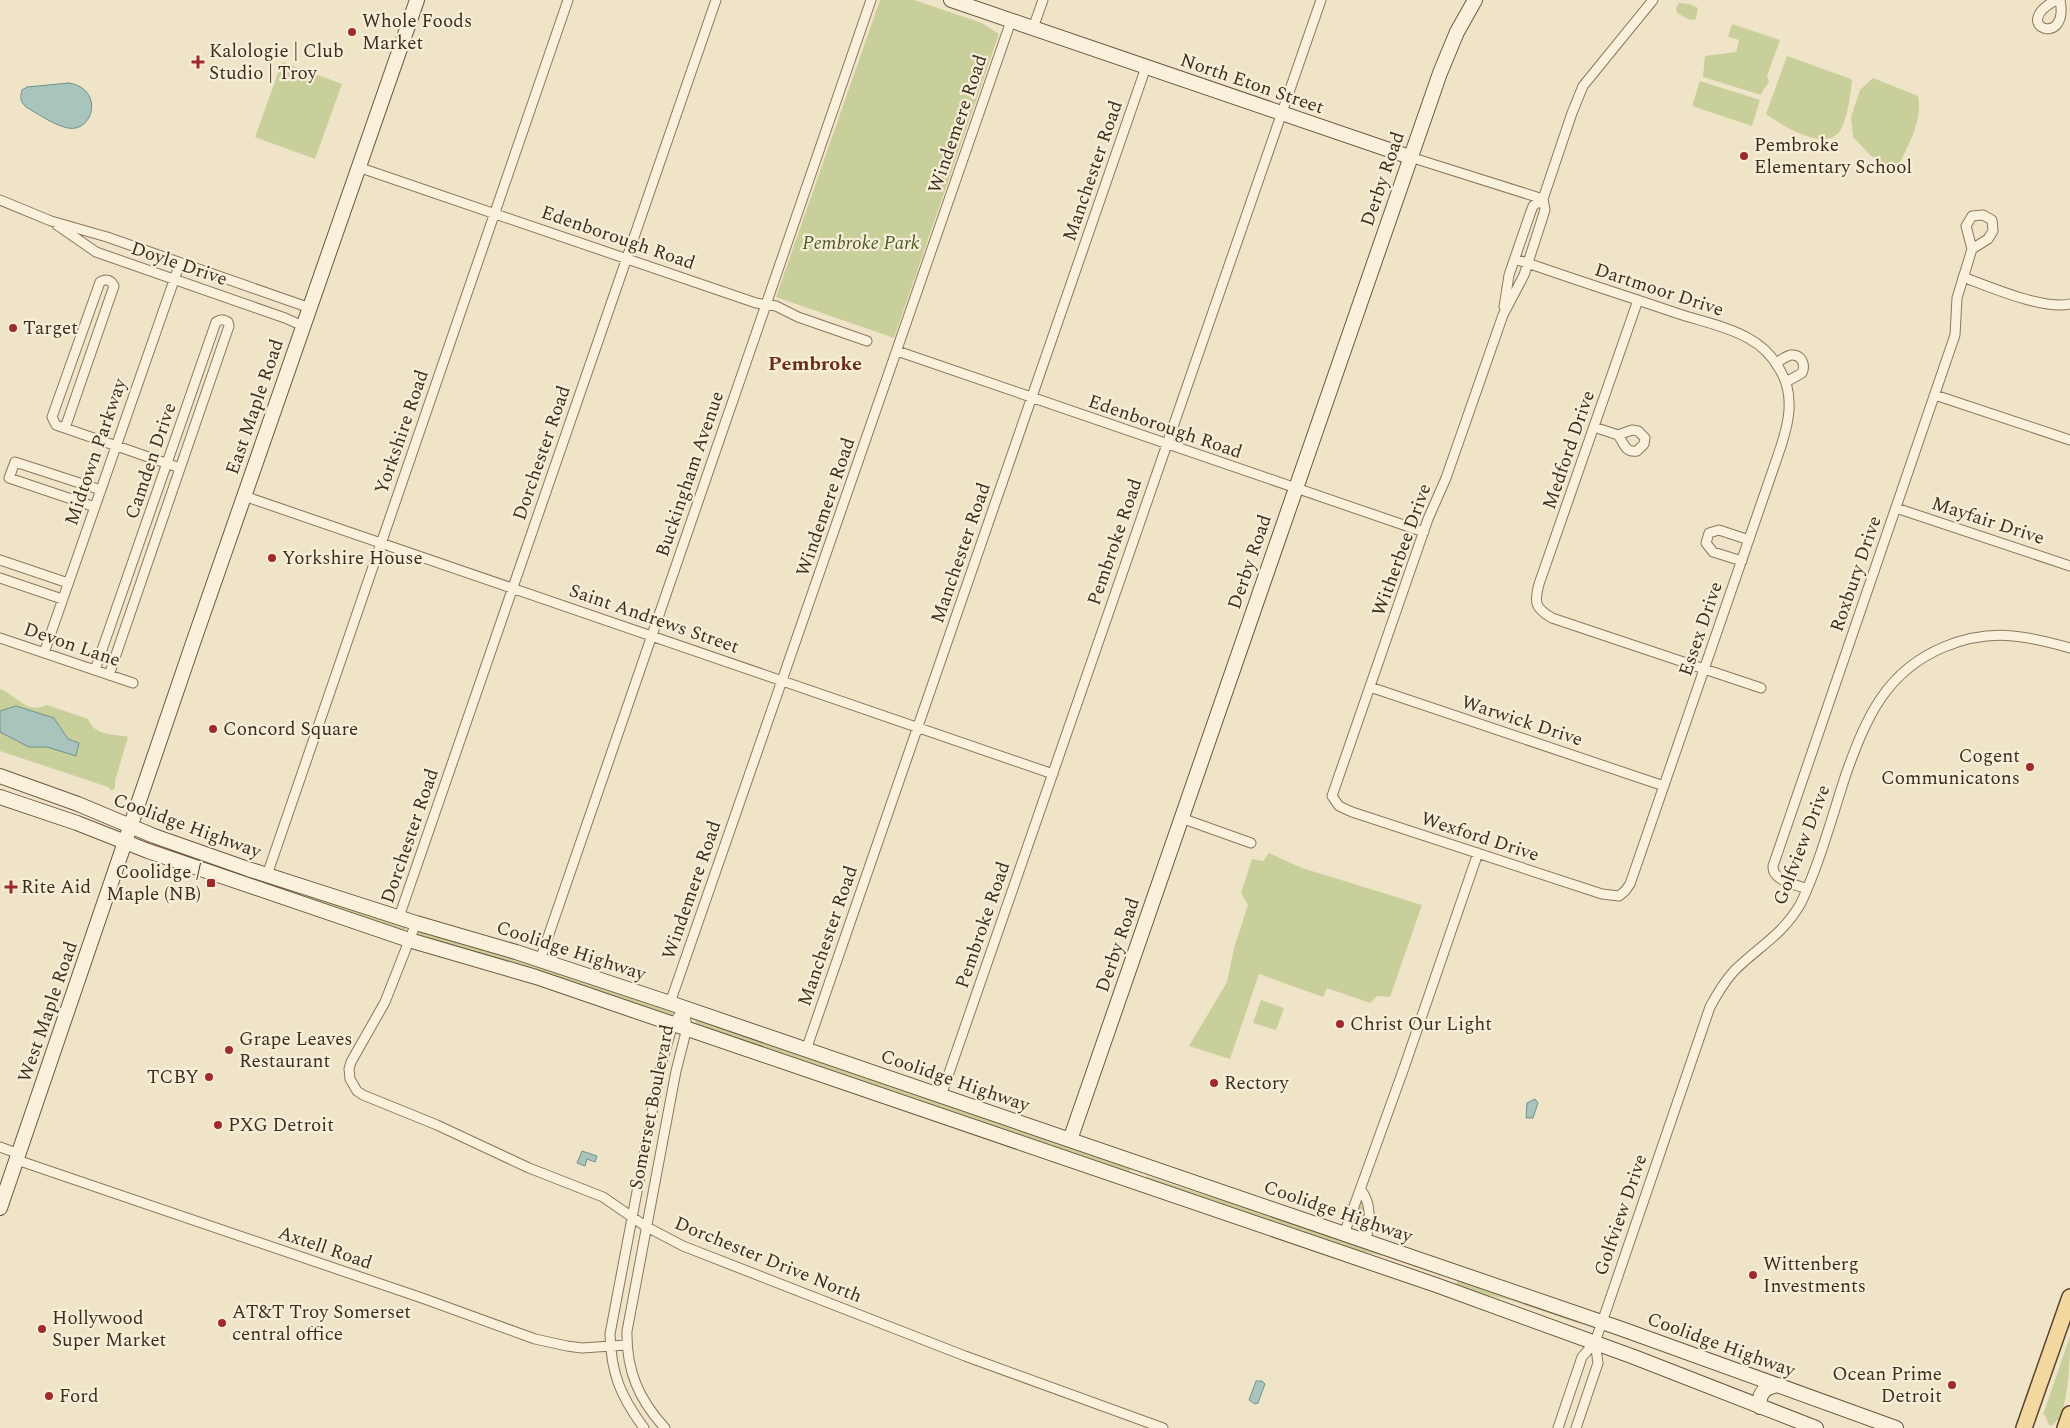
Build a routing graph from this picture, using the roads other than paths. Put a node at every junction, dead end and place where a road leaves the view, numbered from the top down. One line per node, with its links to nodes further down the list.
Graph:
1 (417, 0): 15 (main road, East Maple Road)
2 (568, 0): 18 (street, Yorkshire Road)
3 (716, 0): 21 (street, Dorchester Road)
4 (871, 0): 29 (street, Buckingham Avenue)
5 (951, 0): 10 (main road, North Eton Street)
6 (1042, 0): 11 (street)
7 (1321, 0): 13 (street, Pembroke Road)
8 (1475, 0): 14 (main road, Derby Road)
9 (1653, 0): 17 (street, Witherbee Drive)
10 (1011, 21): 11 (main road, North Eton Street); 36 (street, Windemere Road)
11 (1033, 28): 12 (main road, North Eton Street)
12 (1146, 68): 13 (main road, North Eton Street); 42 (street, Manchester Road)
13 (1281, 114): 14 (main road, North Eton Street); 47 (street, Pembroke Road)
14 (1410, 157): 17 (street, North Eton Street); 51 (main road, Derby Road)
15 (358, 167): 18 (street, Edenborough Road); 30 (main road, East Maple Road)
16 (0, 200): 19 (street, Doyle Drive)
17 (1542, 200): 22 (street, Witherbee Drive); 24 (street, Witherbee Drive)
18 (495, 214): 21 (street, Edenborough Road); 58 (street, Yorkshire Road)
19 (51, 221): 23 (street, Doyle Drive); 26 (street, Doyle Drive)
20 (1972, 248): 25 (street, Roxbury Drive)
21 (626, 258): 29 (street, Edenborough Road); 66 (street, Dorchester Road)
22 (1515, 259): 24 (street, Dartmoor Drive); 31 (street, Witherbee Drive)
23 (180, 263): 26 (street, Midtown Parkway); 30 (street, Doyle Drive)
24 (1528, 263): 27 (street, Dartmoor Drive); 31 (street, Witherbee Drive)
25 (1963, 277): 28 (street); 41 (street, Roxbury Drive)
26 (174, 279): 32 (street, Doyle Drive); 48 (street, Midtown Parkway)
27 (1638, 300): 37 (street, Dartmoor Drive); 43 (street, Medford Drive)
28 (2070, 304)
29 (766, 305): 33 (street, Edenborough Road); 68 (street, Buckingham Avenue)
30 (310, 308): 32 (main road, East Maple Road)
31 (1503, 314): 56 (street, Witherbee Drive)
32 (303, 326): 53 (main road, East Maple Road)
33 (867, 341)
34 (78, 346): 35 (street); 35 (street); 44 (street)
35 (92, 351): 44 (street)
36 (897, 351): 42 (street, Edenborough Road); 75 (street, Windemere Road)
37 (1779, 367): 38 (street, Essex Drive); 38 (street)
38 (1786, 382): 57 (street, Essex Drive)
39 (194, 386): 40 (street, Camden Drive); 40 (street, Camden Drive); 49 (street, Camden Drive)
40 (208, 390): 50 (street, Camden Drive)
41 (1935, 395): 46 (street); 55 (street, Roxbury Drive)
42 (1032, 398): 47 (street, Edenborough Road); 79 (street, Manchester Road)
43 (1594, 427): 45 (street); 72 (street, Medford Drive)
44 (65, 428): 48 (street)
45 (1618, 435)
46 (2070, 440)
47 (1167, 444): 51 (street, Edenborough Road); 80 (street, Pembroke Road)
48 (116, 446): 49 (street); 52 (street, Midtown Parkway)
49 (167, 464): 50 (street); 59 (street, Camden Drive)
50 (180, 468): 60 (street, Camden Drive)
51 (1296, 489): 56 (street, Edenborough Road); 85 (main road, Derby Road)
52 (101, 490): 54 (street, Midtown Parkway); 54 (street)
53 (244, 496): 58 (street, Saint Andrews Street); 86 (main road, East Maple Road)
54 (95, 507): 65 (street, Midtown Parkway)
55 (1896, 508): 63 (street, Mayfair Drive); 93 (street, Roxbury Drive)
56 (1424, 532): 77 (street, Witherbee Drive)
57 (1749, 540): 62 (street, Essex Drive); 62 (street)
58 (380, 543): 66 (street, Saint Andrews Street); 91 (street, Yorkshire Road)
59 (138, 548): 60 (street, Camden Drive); 73 (street, Camden Drive)
60 (151, 552): 74 (street, Camden Drive)
61 (0, 560): 65 (street)
62 (1742, 561): 72 (street, Essex Drive)
63 (2070, 566)
64 (0, 578): 67 (street)
65 (68, 583): 67 (street, Midtown Parkway)
66 (512, 588): 68 (street, Saint Andrews Street); 95 (street, Dorchester Road)
67 (62, 599): 71 (street, Midtown Parkway)
68 (652, 636): 75 (street, Saint Andrews Street); 98 (street, Buckingham Avenue)
69 (0, 638): 71 (street, Devon Lane)
70 (2070, 648): 93 (street, Golfview Drive)
71 (44, 653): 73 (street, Devon Lane)
72 (1704, 669): 78 (street); 82 (street, Essex Drive)
73 (96, 670): 74 (street, Devon Lane)
74 (109, 675): 76 (street, Devon Lane)
75 (782, 681): 79 (street, Saint Andrews Street); 99 (street, Windemere Road)
76 (133, 683)
77 (1370, 687): 82 (street, Warwick Drive); 83 (street, Witherbee Drive)
78 (1761, 688)
79 (918, 727): 80 (street, Saint Andrews Street); 103 (street, Manchester Road)
80 (1053, 774): 105 (street, Pembroke Road)
81 (0, 776): 86 (main road, Coolidge Highway)
82 (1664, 786): 94 (street, Essex Drive)
83 (1332, 796): 89 (street, Wexford Drive)
84 (0, 797): 87 (main road, Coolidge Highway)
85 (1182, 818): 88 (street); 106 (main road, Derby Road)
86 (131, 827): 87 (main road, West Maple Road); 90 (main road, Coolidge Highway)
87 (126, 842): 92 (main road, Coolidge Highway); 108 (main road, West Maple Road)
88 (1251, 843)
89 (1478, 853): 94 (street, Wexford Drive); 111 (street)
90 (248, 869): 91 (main road, Coolidge Highway); 92 (main road)
91 (267, 874): 95 (main road, Coolidge Highway)
92 (243, 884): 97 (main road, Coolidge Highway)
93 (1807, 888): 120 (street, Golfview Drive)
94 (1622, 894)
95 (399, 917): 96 (main road, Coolidge Highway)
96 (416, 923): 97 (street, Dorchester Road); 98 (main road, Coolidge Highway)
97 (410, 940): 101 (main road, Coolidge Highway); 104 (street, Dorchester Road)
98 (540, 960): 99 (main road, Coolidge Highway)
99 (670, 1003): 100 (main road, Coolidge Highway)
100 (684, 1008): 101 (street, Somerset Boulevard); 102 (street, Somerset Boulevard); 103 (main road, Coolidge Highway)
101 (674, 1024): 102 (main road, Coolidge Highway); 113 (street, Somerset Boulevard)
102 (687, 1028): 110 (main road, Coolidge Highway); 114 (street, Somerset Boulevard)
103 (806, 1050): 105 (main road, Coolidge Highway)
104 (350, 1079): 113 (street, Dorchester Drive North)
105 (941, 1096): 106 (main road, Coolidge Highway)
106 (1070, 1140): 109 (main road, Coolidge Highway)
107 (0, 1147): 108 (street, Axtell Road)
108 (18, 1157): 112 (main road, West Maple Road); 123 (street, Axtell Road)
109 (1148, 1166): 110 (main road); 115 (main road, Coolidge Highway)
110 (1137, 1182): 118 (main road, Coolidge Highway)
111 (1361, 1190): 115 (street); 116 (street)
112 (0, 1208)
113 (631, 1216): 114 (street, Dorchester Drive North); 123 (street, Somerset Boulevard)
114 (646, 1226): 122 (street, Somerset Boulevard); 130 (street, Dorchester Drive North)
115 (1344, 1234): 116 (main road, Coolidge Highway)
116 (1366, 1241): 117 (main road, Coolidge Highway)
117 (1451, 1271): 118 (main road); 120 (main road, Coolidge Highway)
118 (1436, 1285): 121 (main road, Coolidge Highway)
119 (2070, 1297): 126 (main road)
120 (1602, 1323): 121 (street, Golfview Drive); 124 (main road, Coolidge Highway)
121 (1595, 1342): 125 (main road, Coolidge Highway); 131 (street); 132 (street)
122 (626, 1345): 123 (street, Axtell Road); 129 (street, Somerset Boulevard)
123 (610, 1346): 128 (street, Somerset Boulevard)
124 (1778, 1385): 125 (main road); 134 (main road, Coolidge Highway)
125 (1760, 1407): 133 (main road, Coolidge Highway)
126 (2029, 1412): 135 (main road); 136 (main road)
127 (2070, 1414): 137 (main road)
128 (644, 1428)
129 (665, 1428)
130 (1163, 1428)
131 (1558, 1428)
132 (1576, 1428)
133 (1816, 1428)
134 (1896, 1428)
135 (2024, 1428)
136 (2034, 1428)
137 (2065, 1428)

